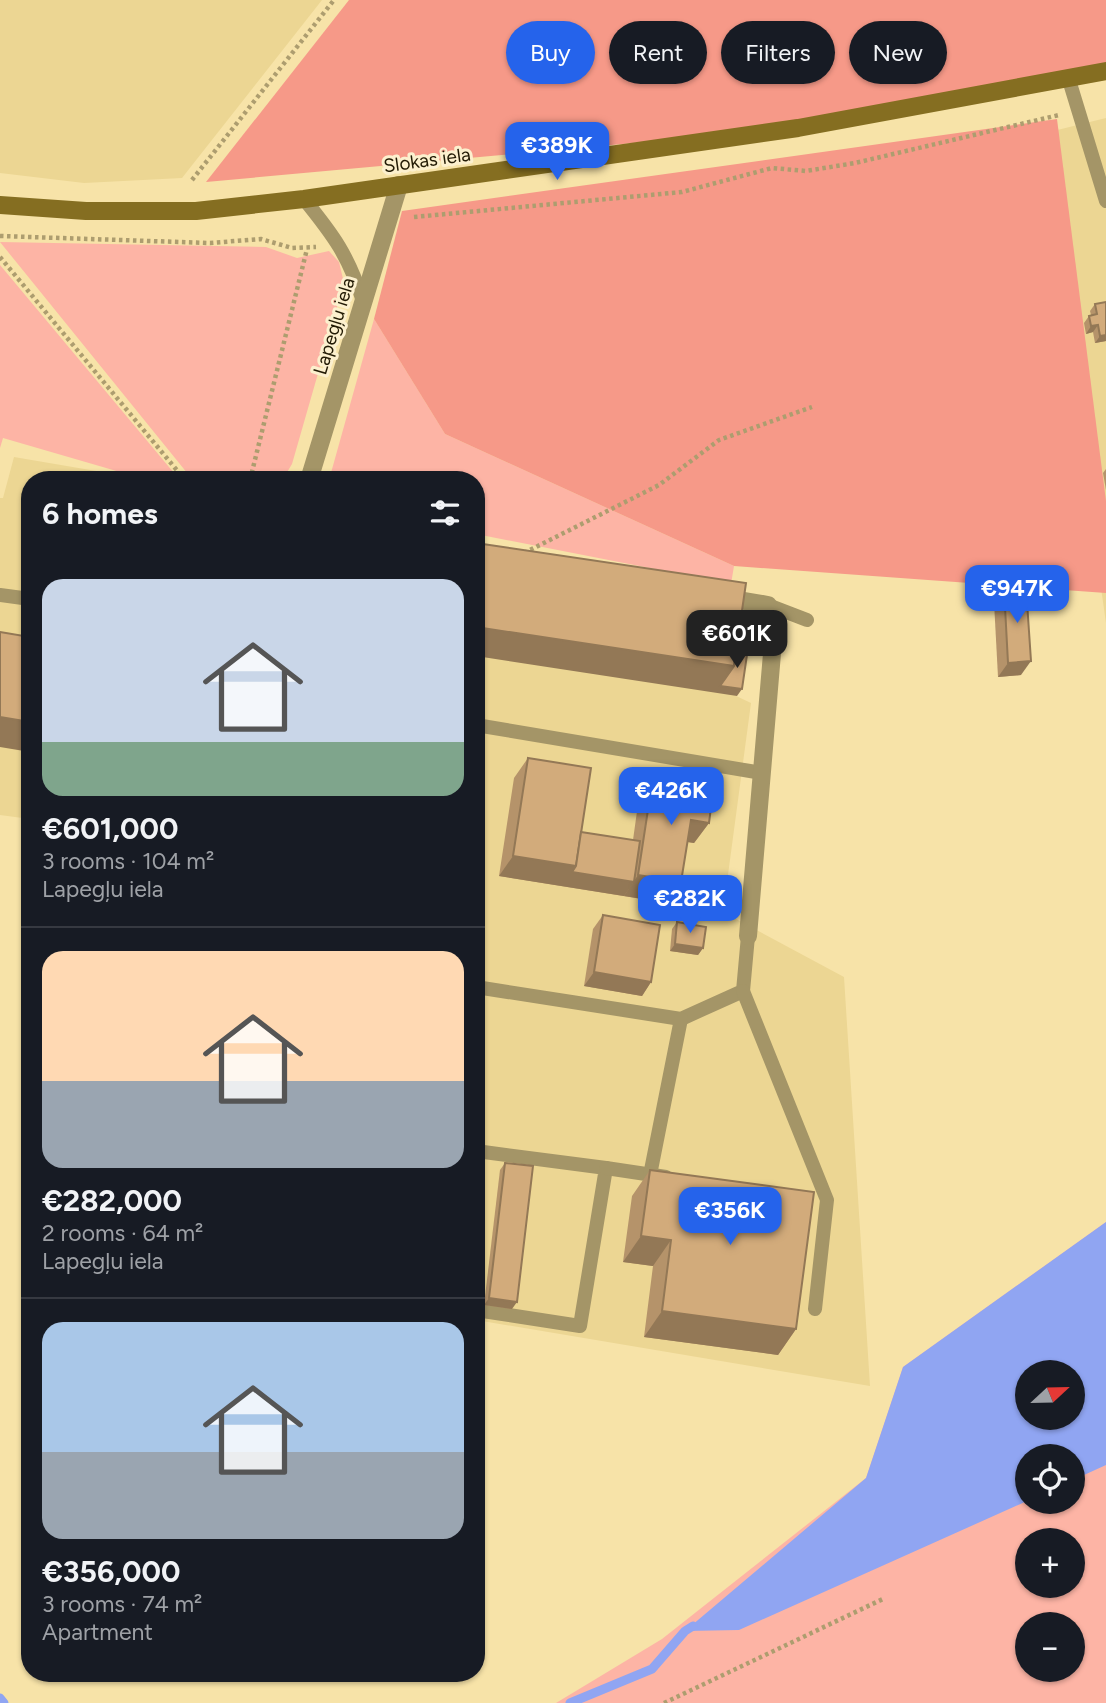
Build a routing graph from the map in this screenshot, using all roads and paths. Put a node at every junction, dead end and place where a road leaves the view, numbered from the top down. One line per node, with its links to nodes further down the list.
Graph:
1 (334, 0): 5 (path)
2 (1106, 71): 3 (main road, Slokas iela)
3 (1069, 80): 4 (lane); 6 (main road, Slokas iela)
4 (1080, 110): 8 (lane); 10 (path)
5 (192, 180)
6 (399, 185): 7 (main road, Slokas iela); 10 (street, Lapegļu iela)
7 (304, 199): 9 (main road, Slokas iela); 12 (lane)
8 (1106, 201)
9 (0, 205)
10 (386, 228): 15 (street, Lapegļu iela)
11 (0, 236): 13 (path)
12 (339, 242): 13 (path); 15 (lane)
13 (307, 249): 18 (path)
14 (0, 257): 17 (path)
15 (363, 301): 19 (street, Lapegļu iela)
16 (812, 407): 20 (path)
17 (178, 471)
18 (252, 471)
19 (312, 471)
20 (523, 554)
21 (701, 593): 24 (street)
22 (0, 595): 23 (lane)
23 (21, 597)
24 (768, 605): 25 (lane); 27 (street)
25 (807, 620)
26 (485, 727): 27 (lane)
27 (762, 773): 28 (street)
28 (748, 936): 30 (lane)
29 (485, 988): 31 (lane)
30 (743, 992): 31 (lane); 36 (lane)
31 (681, 1019): 34 (lane)
32 (485, 1152): 33 (lane)
33 (606, 1168): 34 (lane); 37 (lane)
34 (650, 1175): 35 (lane)
35 (677, 1179)
36 (815, 1309)
37 (485, 1311)
38 (885, 1598): 39 (path)
39 (664, 1703)

